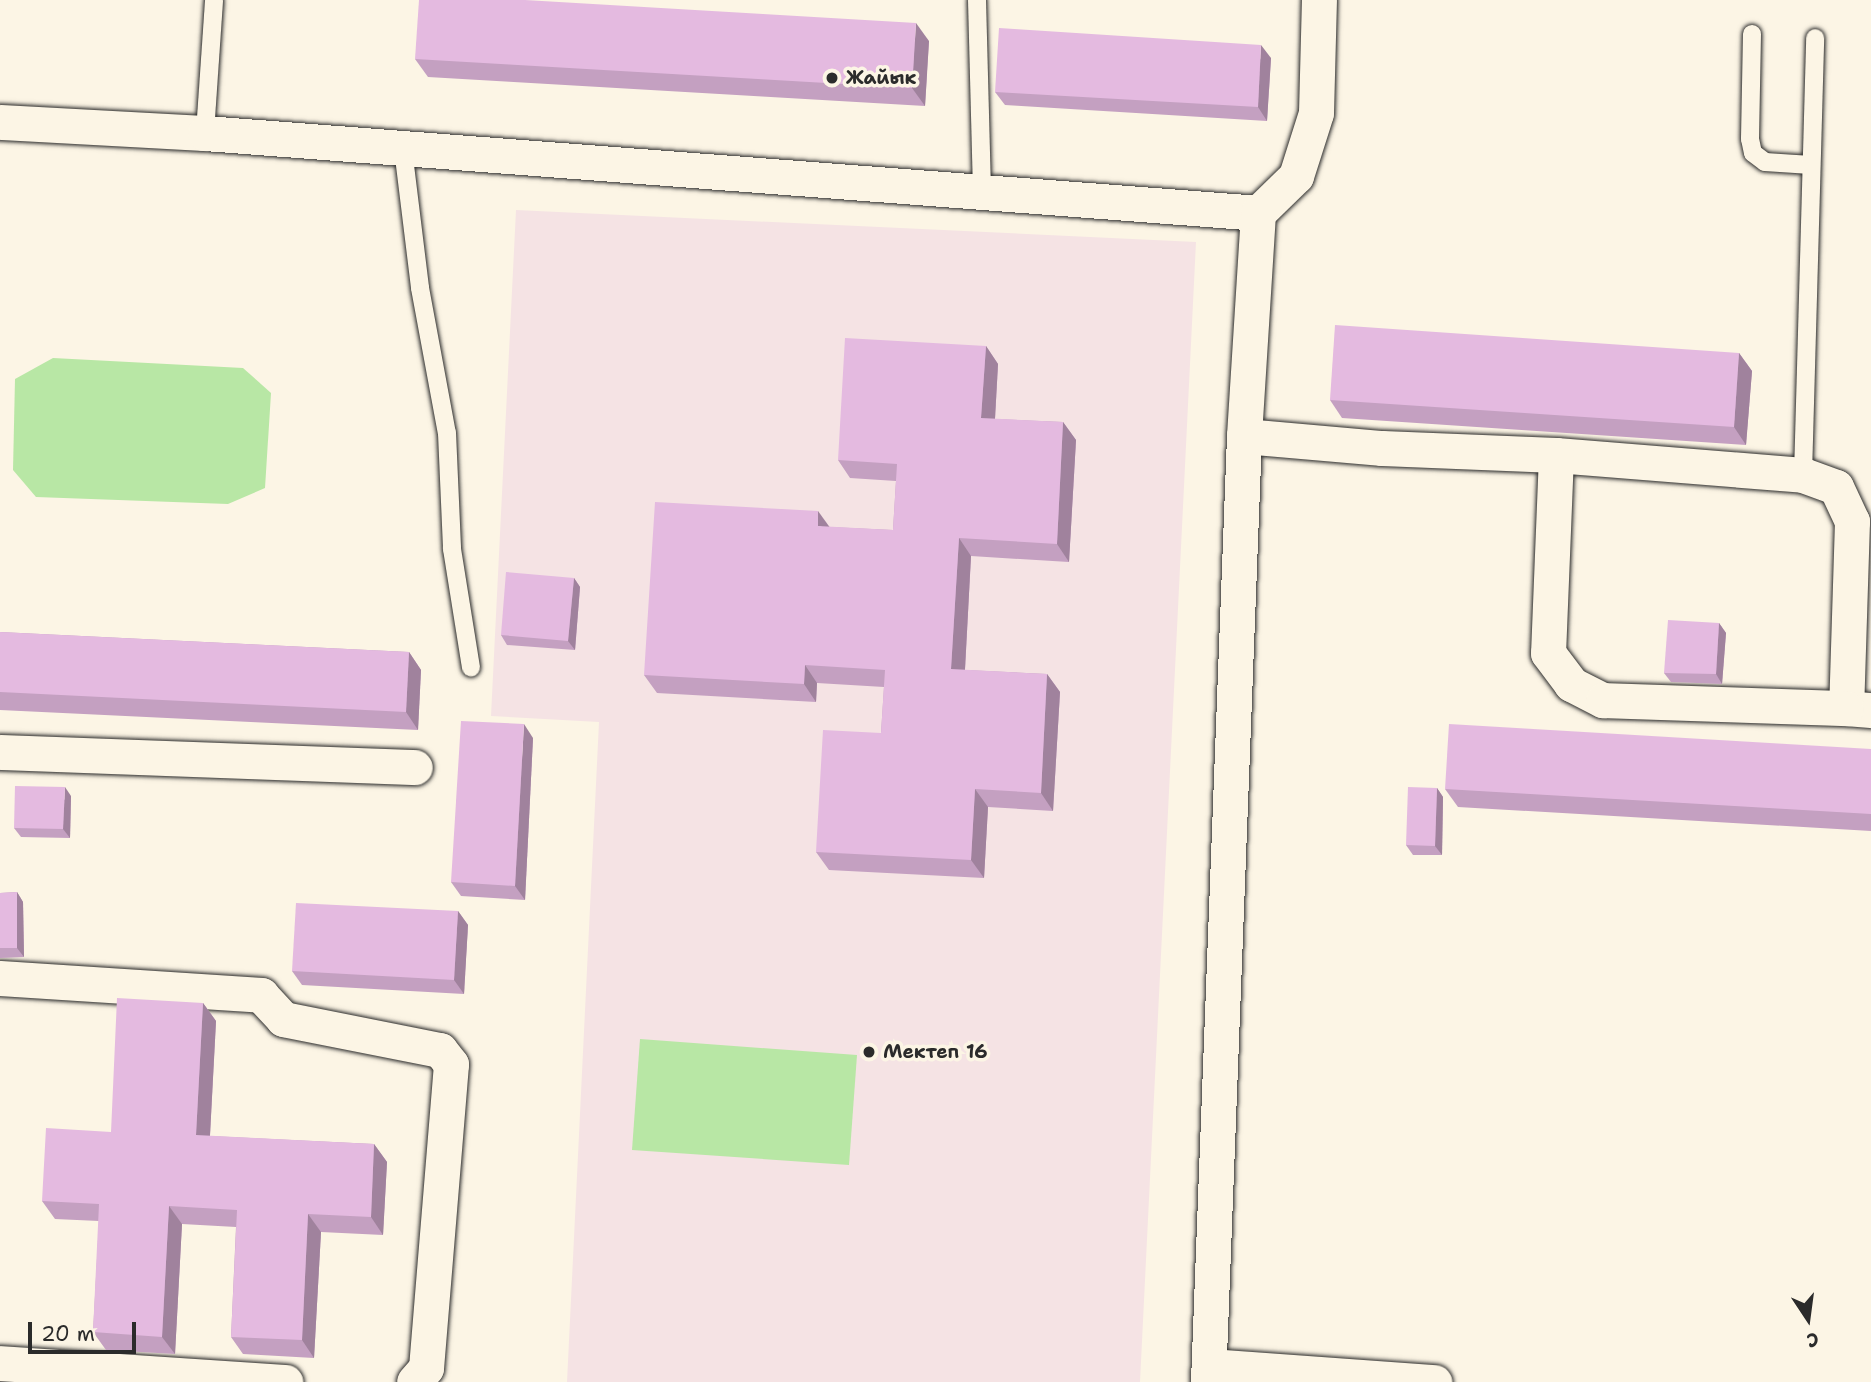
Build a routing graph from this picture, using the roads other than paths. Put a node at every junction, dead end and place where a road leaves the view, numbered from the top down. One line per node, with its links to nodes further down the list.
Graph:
1 (214, 0): 7 (lane)
2 (977, 0): 10 (lane)
3 (1319, 0): 11 (street)
4 (1752, 34): 9 (lane)
5 (1815, 38): 9 (lane)
6 (0, 122): 7 (street)
7 (205, 133): 8 (street)
8 (403, 149): 10 (street); 15 (lane)
9 (1811, 165): 14 (lane)
10 (982, 192): 11 (street)
11 (1258, 213): 12 (street)
12 (1244, 436): 13 (street); 21 (street)
13 (1556, 455): 14 (street); 16 (street)
14 (1803, 475): 16 (street)
15 (471, 667)
16 (1859, 709)
17 (0, 752): 18 (street)
18 (415, 767)
19 (0, 978): 23 (street)
20 (0, 1363): 22 (street)
21 (1208, 1374): 24 (street)
22 (285, 1382)
23 (415, 1382)
24 (1434, 1382)

